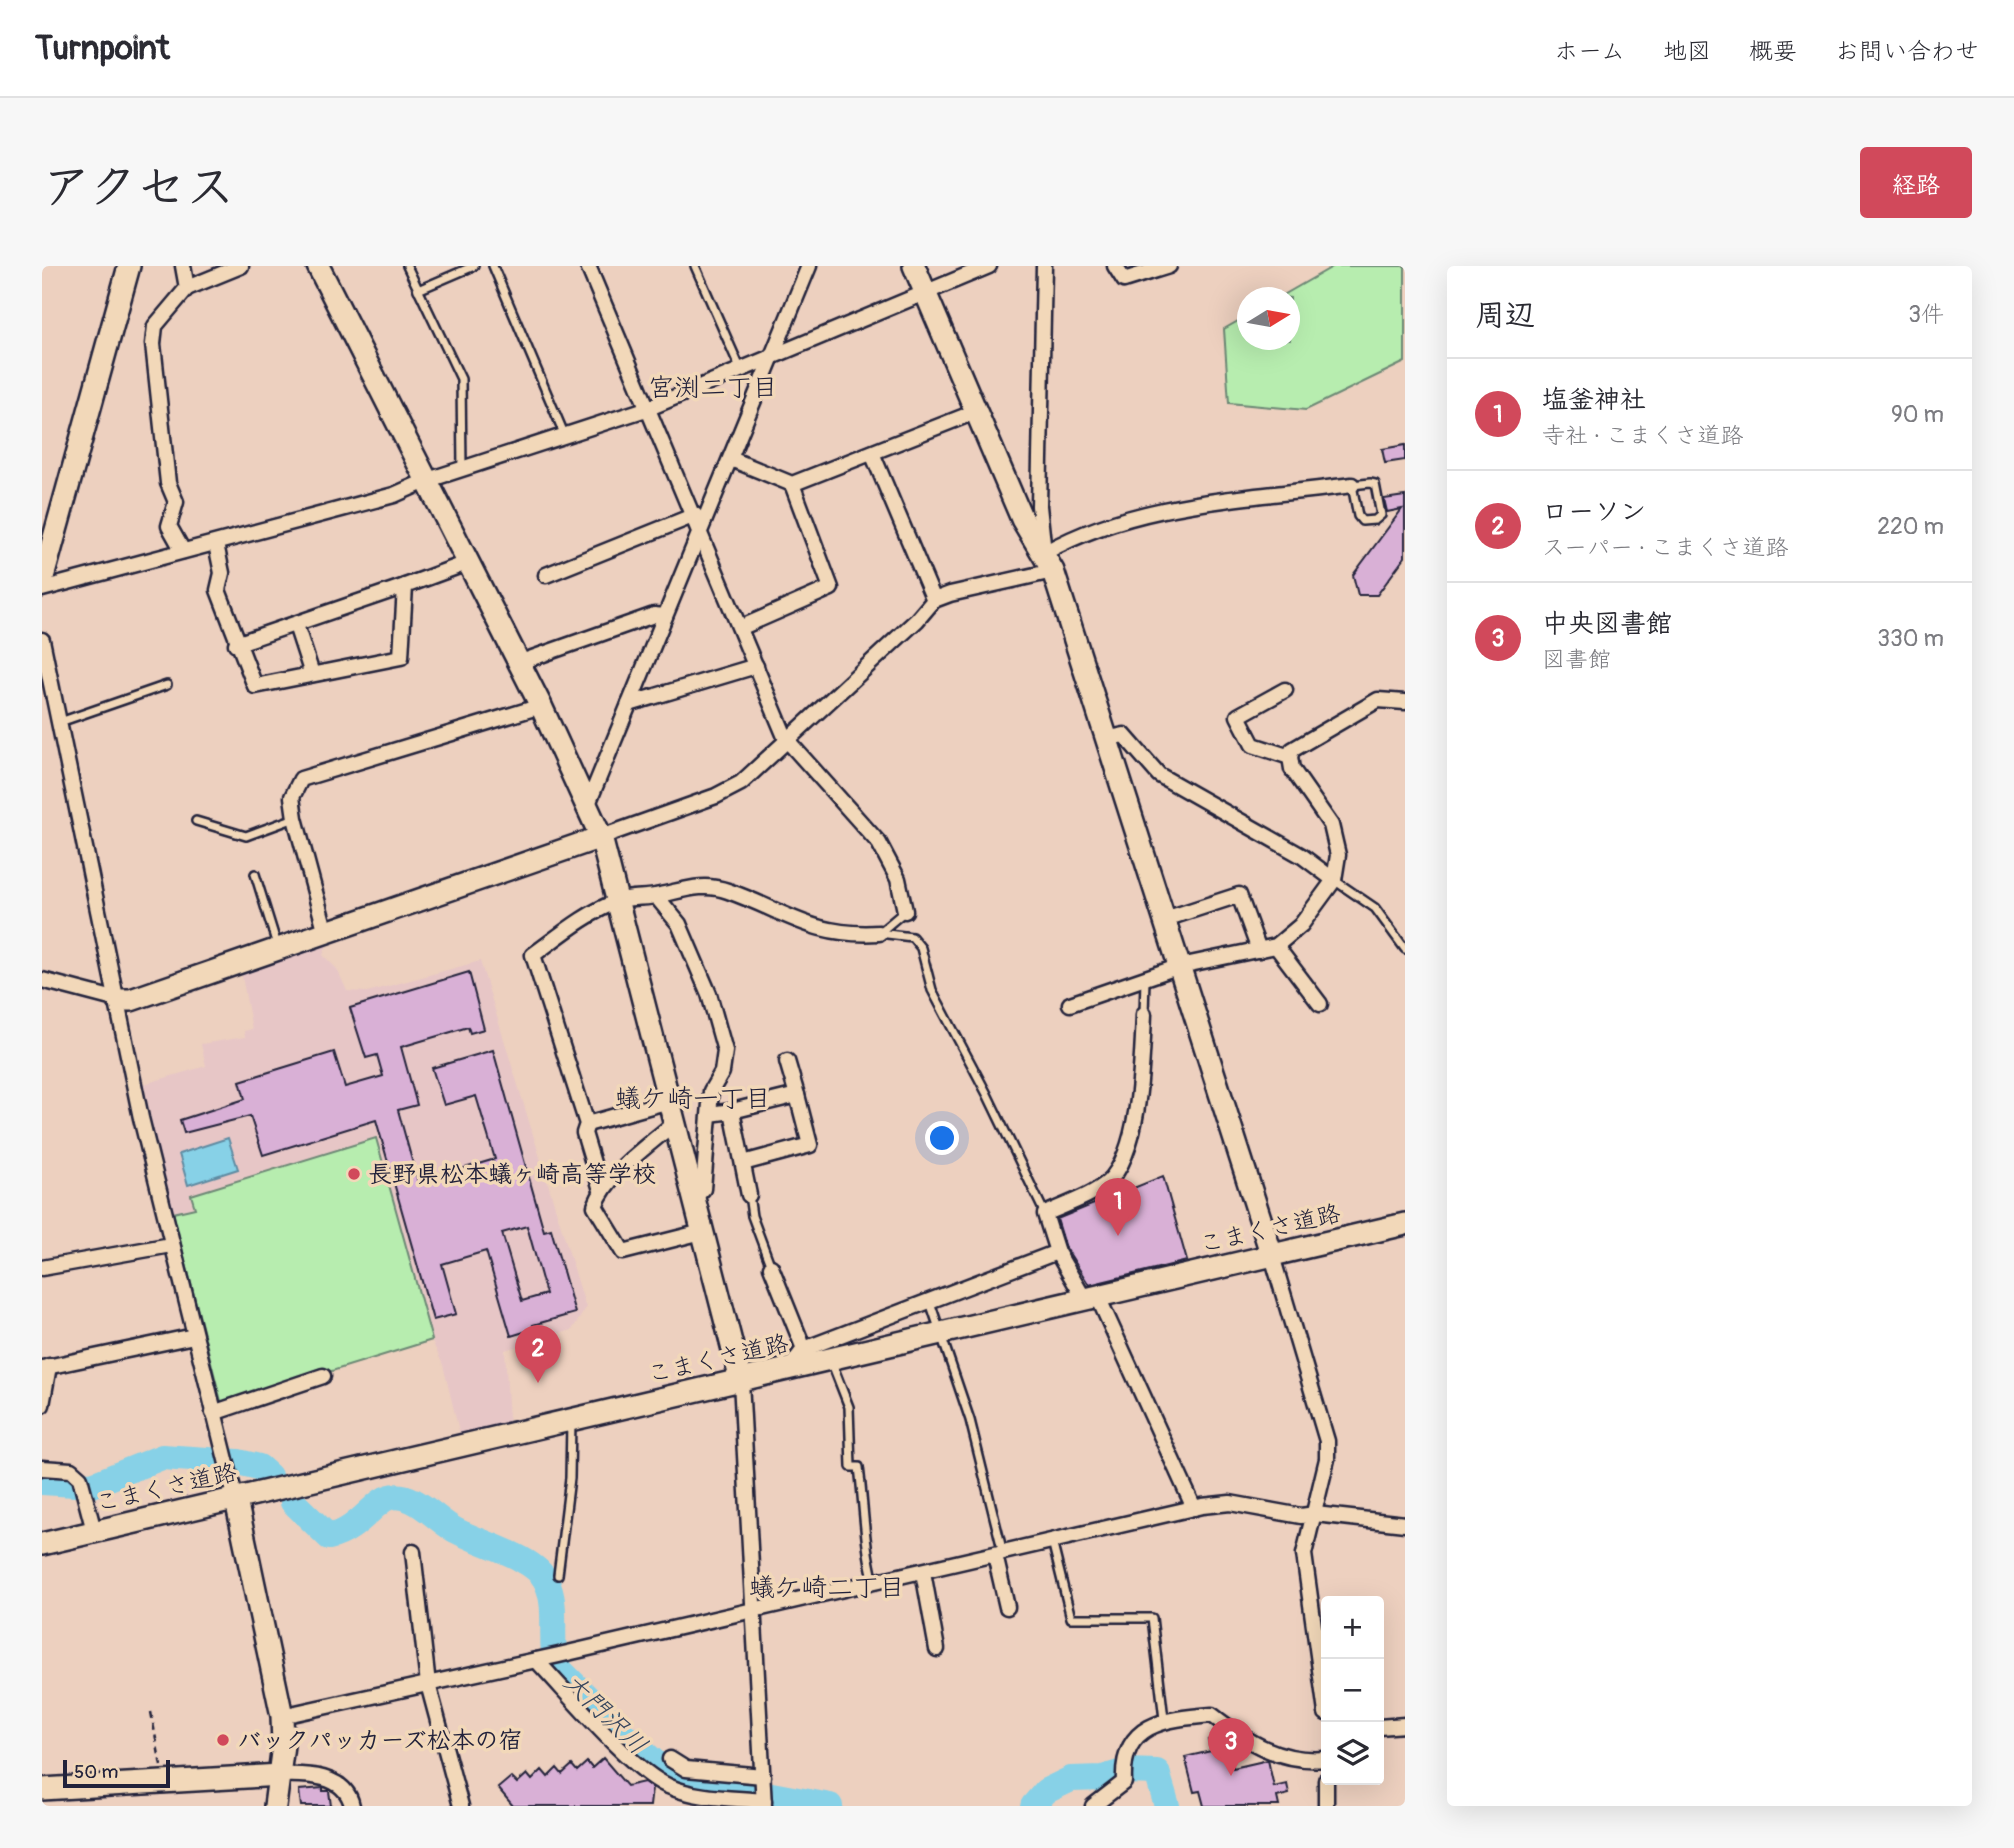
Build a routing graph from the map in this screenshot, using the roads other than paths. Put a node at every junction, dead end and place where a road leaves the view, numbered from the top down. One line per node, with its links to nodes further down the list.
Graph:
1 (129, 266): 36 (street)
2 (183, 266): 16 (street)
3 (241, 266): 16 (street)
4 (318, 266): 27 (street)
5 (407, 266): 17 (lane)
6 (474, 266): 17 (lane)
7 (493, 266): 23 (lane)
8 (588, 266): 21 (street)
9 (695, 266): 20 (lane)
10 (809, 266): 19 (street)
11 (914, 266): 18 (street)
12 (989, 266): 18 (street)
13 (1115, 266): 14 (street)
14 (1170, 266)
15 (1045, 268): 33 (street)
16 (187, 288): 32 (street)
17 (418, 289): 26 (lane)
18 (924, 291): 19 (street); 22 (street)
19 (774, 353): 20 (street); 25 (street)
20 (740, 368): 21 (street)
21 (649, 408): 23 (street); 30 (street)
22 (975, 412): 24 (street); 33 (street)
23 (565, 436): 26 (street)
24 (872, 453): 28 (street); 39 (street)
25 (731, 459): 28 (street); 30 (street)
26 (462, 471): 27 (street)
27 (428, 480): 31 (street); 34 (street)
28 (792, 484): 42 (street)
29 (1352, 485): 29 (lane); 33 (street)
30 (698, 522): 35 (street); 40 (street); 42 (street)
31 (216, 544): 32 (street); 44 (street)
32 (183, 551): 38 (street)
33 (1048, 562): 39 (street); 55 (street)
34 (467, 563): 37 (street); 45 (street)
35 (546, 575)
36 (42, 581)
37 (405, 586): 41 (street); 47 (street)
38 (42, 589)
39 (934, 600): 54 (street)
40 (665, 617): 45 (street); 51 (street)
41 (296, 625): 44 (street); 47 (street)
42 (742, 627): 46 (street)
43 (42, 639): 53 (street)
44 (236, 644): 47 (street)
45 (518, 663): 52 (street)
46 (756, 666): 51 (street); 54 (street)
47 (313, 674)
48 (167, 685): 53 (lane)
49 (1285, 690): 56 (street)
50 (1405, 702): 56 (street)
51 (629, 704): 57 (street)
52 (541, 706): 57 (street); 58 (street)
53 (60, 722): 76 (street)
54 (786, 739): 60 (street); 65 (street)
55 (1105, 739): 62 (street); 66 (street)
56 (1290, 757): 62 (street)
57 (588, 804): 60 (street)
58 (295, 818): 59 (lane); 67 (street)
59 (196, 821)
60 (601, 837): 64 (street); 67 (street)
61 (255, 874): 70 (lane)
62 (1334, 880): 69 (street); 71 (lane)
63 (656, 897): 64 (street); 68 (street); 84 (street)
64 (619, 900): 82 (street); 86 (street)
65 (905, 911): 68 (lane)
66 (1165, 919): 72 (street); 73 (street)
67 (326, 933): 70 (street)
68 (879, 933): 91 (lane)
69 (1276, 946): 72 (street); 78 (street)
70 (278, 949): 76 (street)
71 (1405, 949)
72 (1259, 950): 73 (street)
73 (1180, 966): 74 (street); 96 (street)
74 (1145, 979): 77 (street); 79 (lane)
75 (42, 980): 76 (street)
76 (118, 1000): 94 (street)
77 (1070, 1004)
78 (1320, 1004)
79 (1144, 1014): 91 (street)
80 (787, 1061): 81 (street)
81 (797, 1095): 83 (street); 87 (street)
82 (669, 1101): 85 (street); 86 (street)
83 (732, 1111): 84 (street); 87 (street)
84 (710, 1114): 90 (street)
85 (674, 1123): 88 (street); 90 (street)
86 (587, 1124): 88 (street)
87 (743, 1163): 89 (street)
88 (601, 1191): 93 (street)
89 (749, 1195): 97 (lane)
90 (694, 1198): 93 (street)
91 (1045, 1214): 95 (street)
92 (1405, 1224): 96 (street, こまくさ道路)
93 (702, 1232): 108 (street)
94 (171, 1244): 98 (street); 102 (street)
95 (1057, 1252): 99 (street); 100 (street)
96 (1272, 1256): 99 (street, こまくさ道路); 115 (street)
97 (771, 1267): 103 (street)
98 (42, 1268)
99 (1092, 1298): 101 (street, こまくさ道路); 114 (street)
100 (930, 1302): 101 (lane); 103 (street)
101 (942, 1333): 104 (street, こまくさ道路); 121 (lane)
102 (194, 1336): 105 (street); 110 (street)
103 (804, 1349): 106 (street)
104 (831, 1360): 106 (street, こまくさ道路); 124 (lane)
105 (45, 1367): 109 (street)
106 (788, 1370): 108 (street, こまくさ道路)
107 (323, 1376): 110 (street)
108 (741, 1381): 111 (street, こまくさ道路); 126 (street)
109 (42, 1405)
110 (214, 1413): 113 (street)
111 (571, 1421): 113 (street, こまくさ道路); 123 (lane)
112 (42, 1468): 117 (street)
113 (236, 1500): 117 (street, こまくさ道路); 131 (street)
114 (1194, 1508): 115 (street); 118 (street)
115 (1315, 1514): 116 (street); 129 (street)
116 (1405, 1524)
117 (94, 1531): 119 (street, こまくさ道路)
118 (1052, 1541): 121 (street); 132 (lane)
119 (42, 1544)
120 (412, 1552): 130 (street)
121 (999, 1554): 122 (street); 125 (street)
122 (923, 1572): 124 (street); 127 (street)
123 (558, 1575)
124 (874, 1582): 126 (street)
125 (1007, 1606)
126 (754, 1610): 128 (street); 138 (street)
127 (937, 1649)
128 (547, 1658): 130 (street); 141 (street)
129 (1321, 1677)
130 (428, 1684): 131 (street); 144 (street)
131 (282, 1716): 137 (street)
132 (1164, 1719): 136 (street); 145 (street)
133 (1405, 1726): 134 (street)
134 (1384, 1727)
135 (670, 1759): 138 (street)
136 (1321, 1759)
137 (280, 1775): 140 (street); 142 (street); 143 (street)
138 (763, 1778): 141 (street)
139 (1326, 1785): 146 (street)
140 (42, 1789)
141 (764, 1802)
142 (275, 1806)
143 (352, 1806)
144 (461, 1806)
145 (1093, 1806)
146 (1326, 1806)

